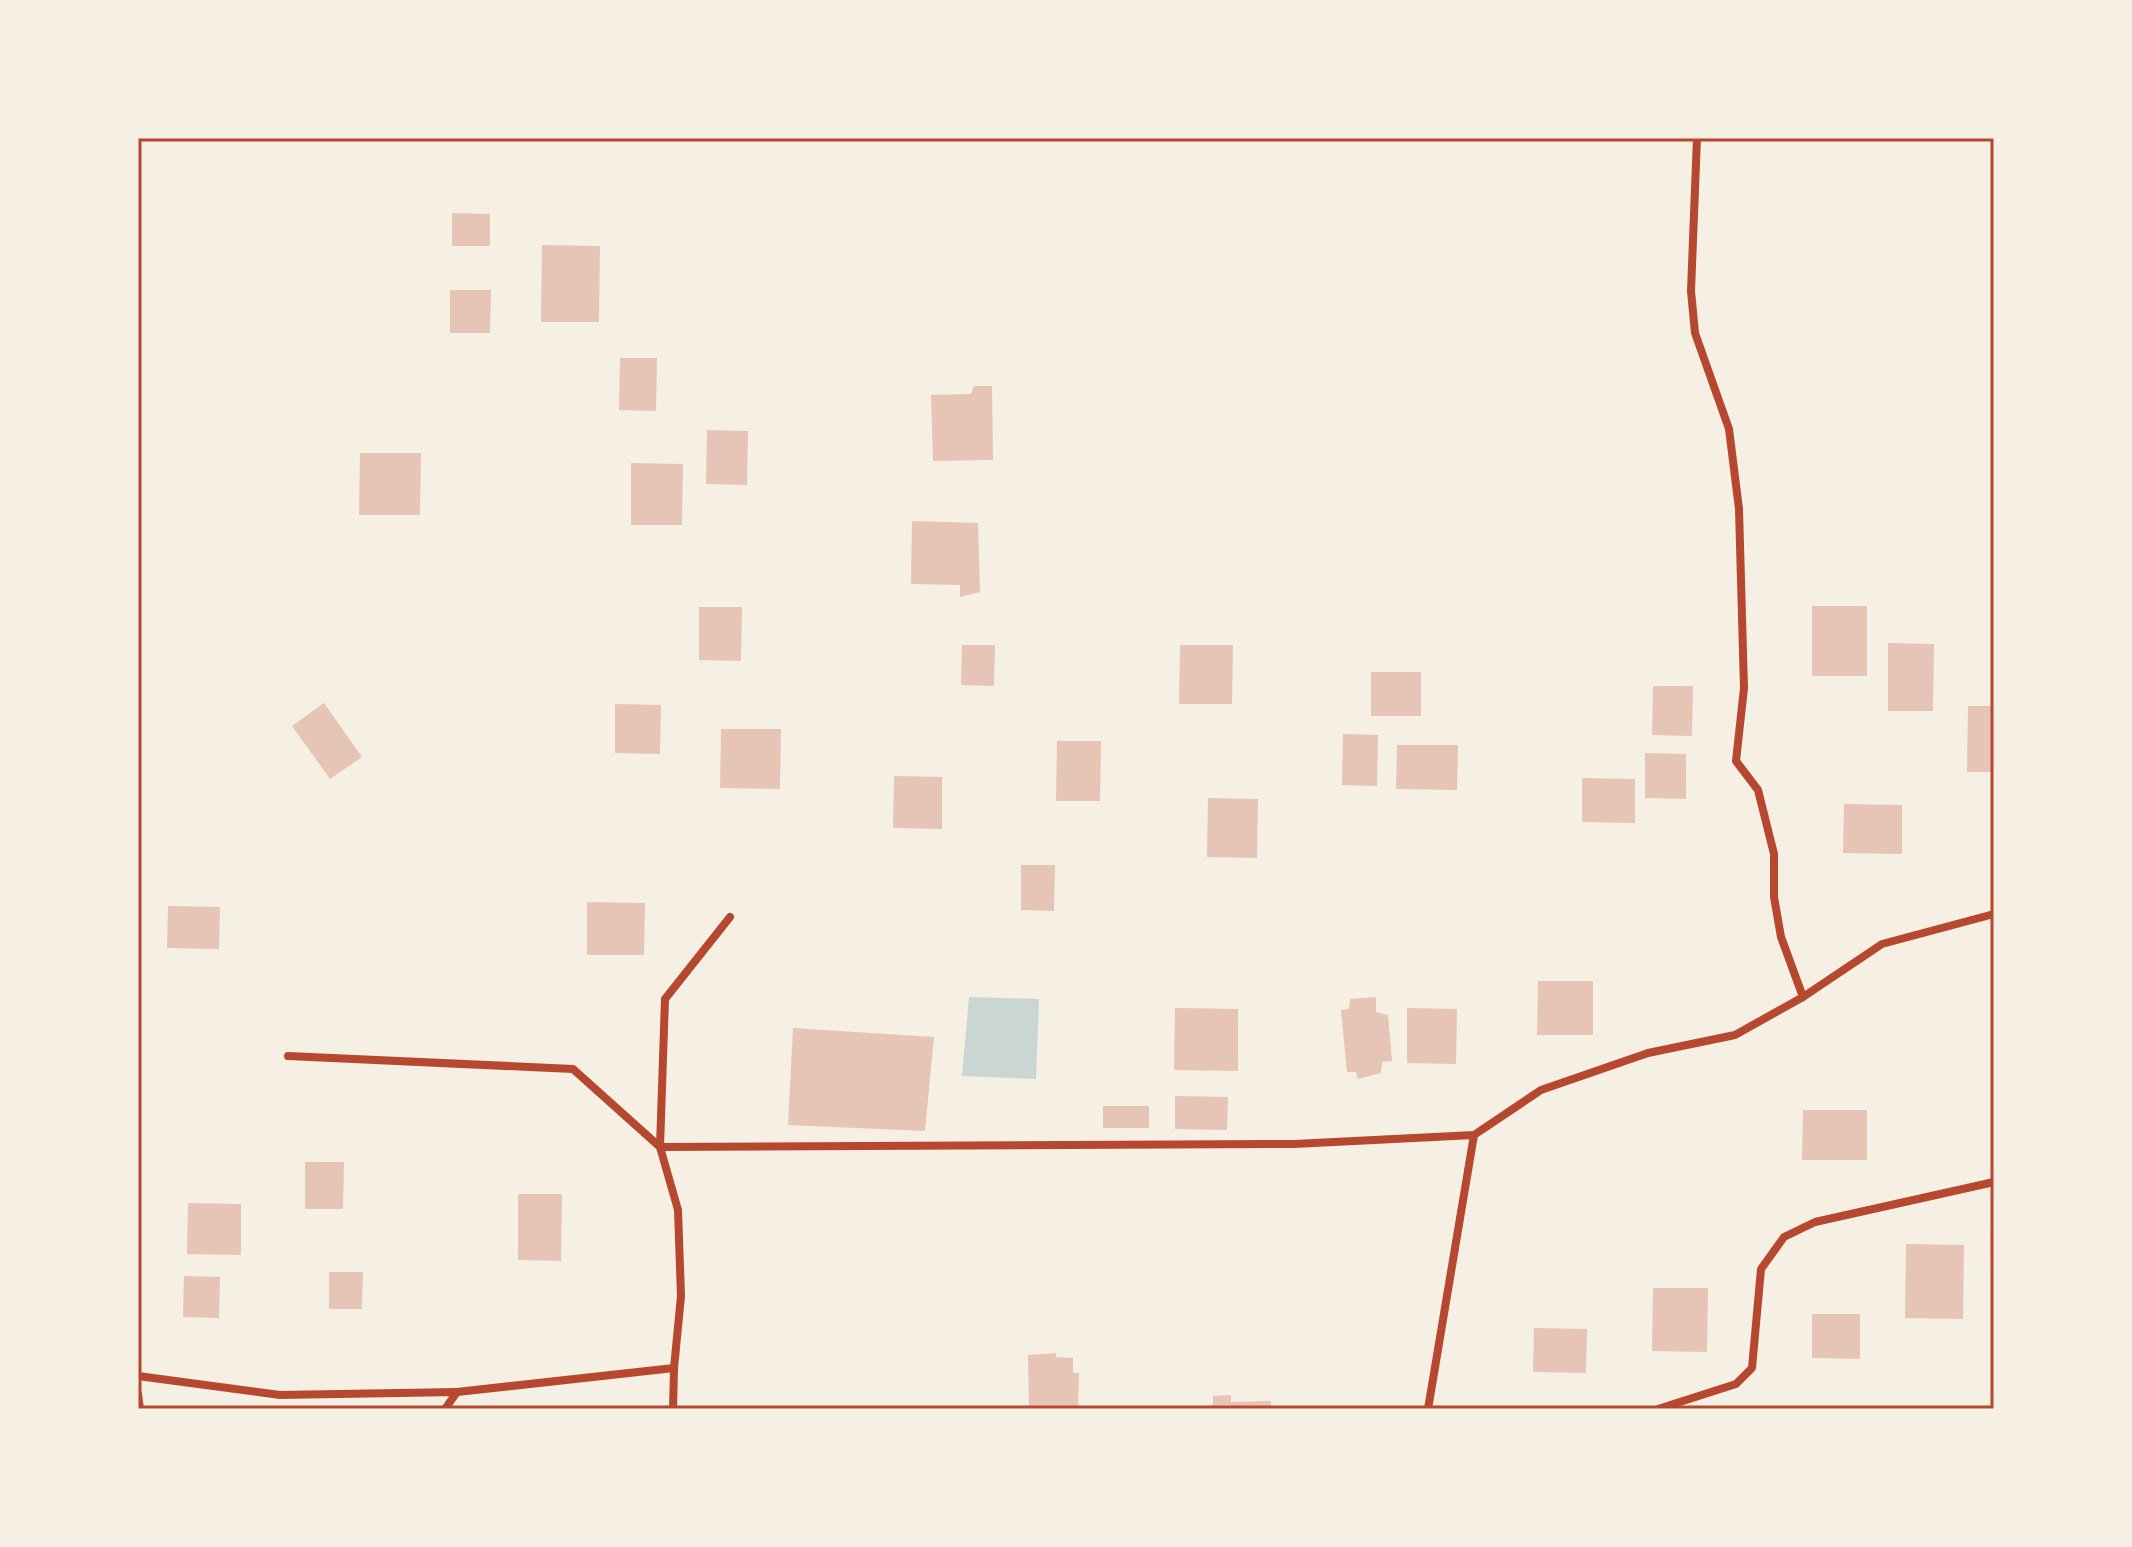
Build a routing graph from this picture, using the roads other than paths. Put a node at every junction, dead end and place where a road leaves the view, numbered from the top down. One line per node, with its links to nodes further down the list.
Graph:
1 (1697, 138): 4 (street)
2 (1994, 914): 4 (street)
3 (730, 917): 7 (street)
4 (1803, 997): 6 (street)
5 (288, 1056): 7 (street)
6 (1474, 1135): 7 (street); 16 (street)
7 (660, 1147): 9 (street)
8 (1994, 1182): 17 (street)
9 (674, 1368): 11 (street); 15 (street)
10 (138, 1376): 11 (street)
11 (457, 1392): 14 (street)
12 (138, 1394): 13 (street)
13 (140, 1409)
14 (445, 1409)
15 (673, 1409)
16 (1428, 1409)
17 (1658, 1409)

